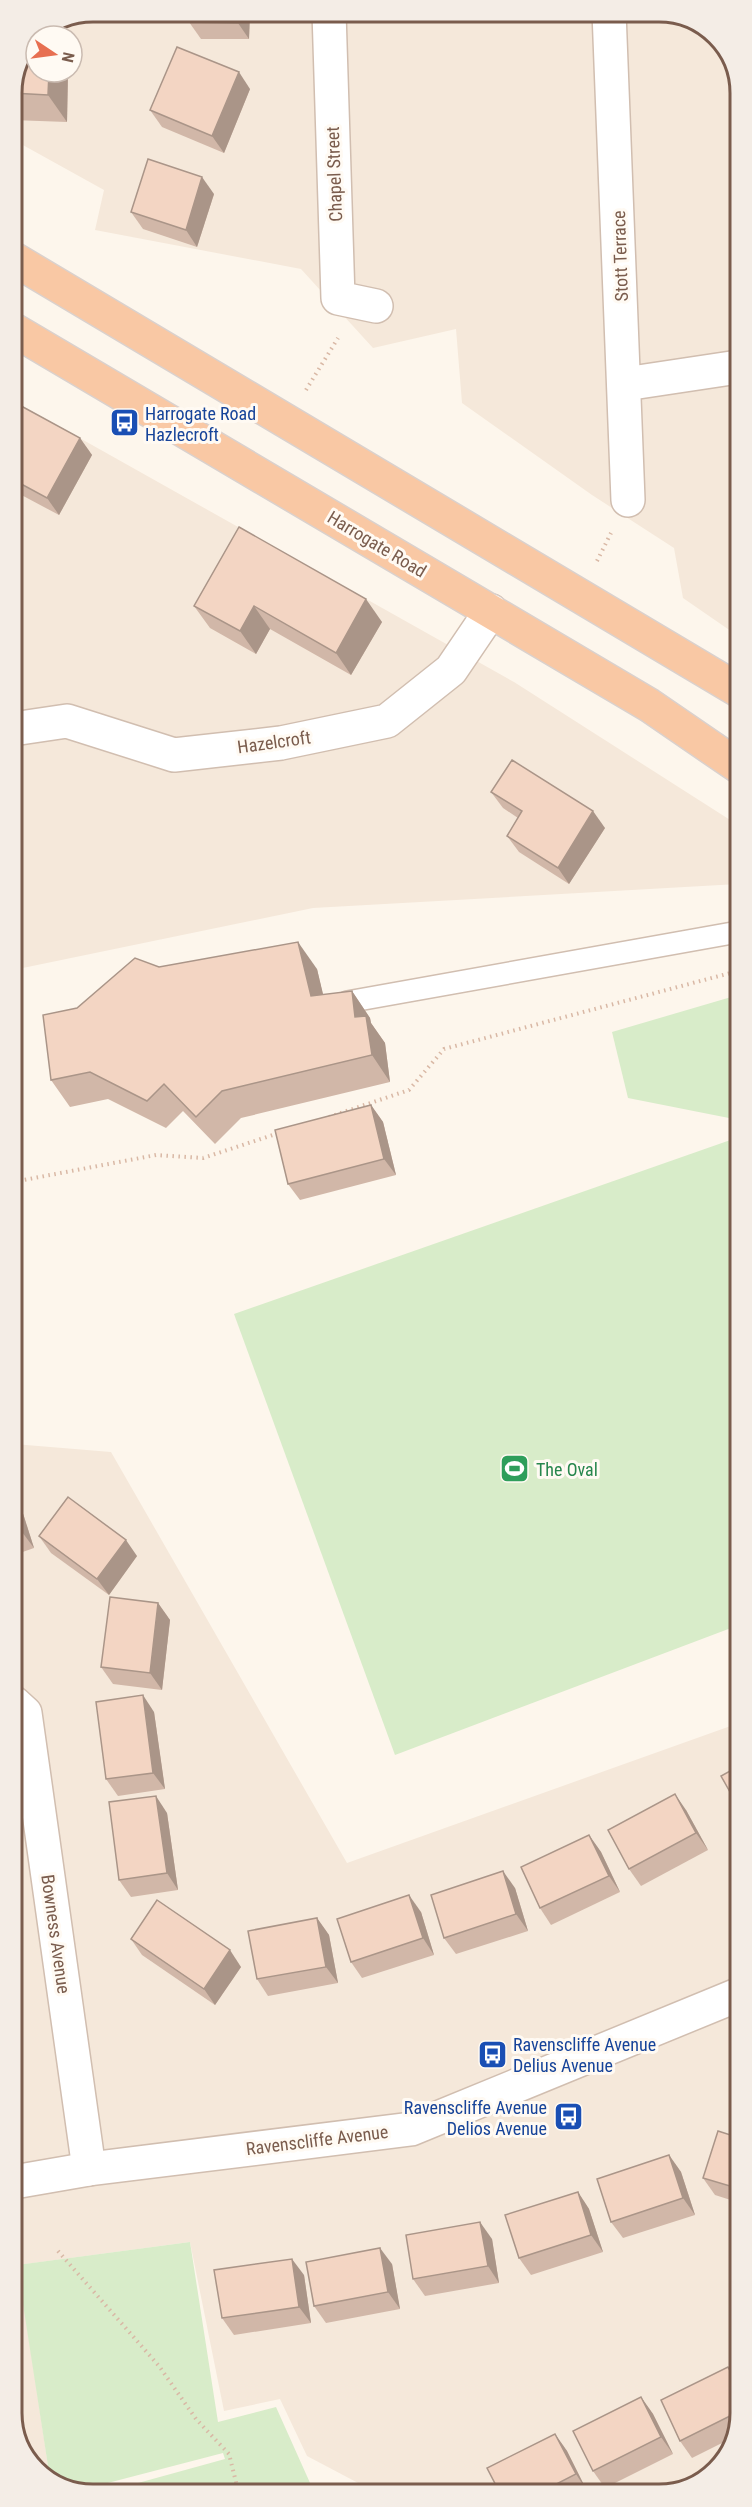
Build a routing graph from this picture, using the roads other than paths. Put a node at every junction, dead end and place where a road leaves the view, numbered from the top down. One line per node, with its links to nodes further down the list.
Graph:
1 (329, 22): 4 (street, Chapel Street)
2 (609, 23): 7 (street, Stott Terrace)
3 (22, 264): 10 (highway)
4 (376, 306)
5 (22, 335): 9 (highway, Harrogate Road)
6 (730, 368): 7 (street)
7 (625, 384): 8 (street, Stott Terrace)
8 (628, 500)
9 (491, 611): 11 (street, Hazelcroft); 12 (highway, Harrogate Road)
10 (730, 685)
11 (22, 728)
12 (730, 761)
13 (730, 933): 14 (lane)
14 (347, 1002)
15 (22, 1710): 17 (street, Bowness Avenue)
16 (730, 1998): 17 (street, Ravenscliffe Avenue)
17 (89, 2169): 18 (street, Ravenscliffe Avenue)
18 (22, 2181)

